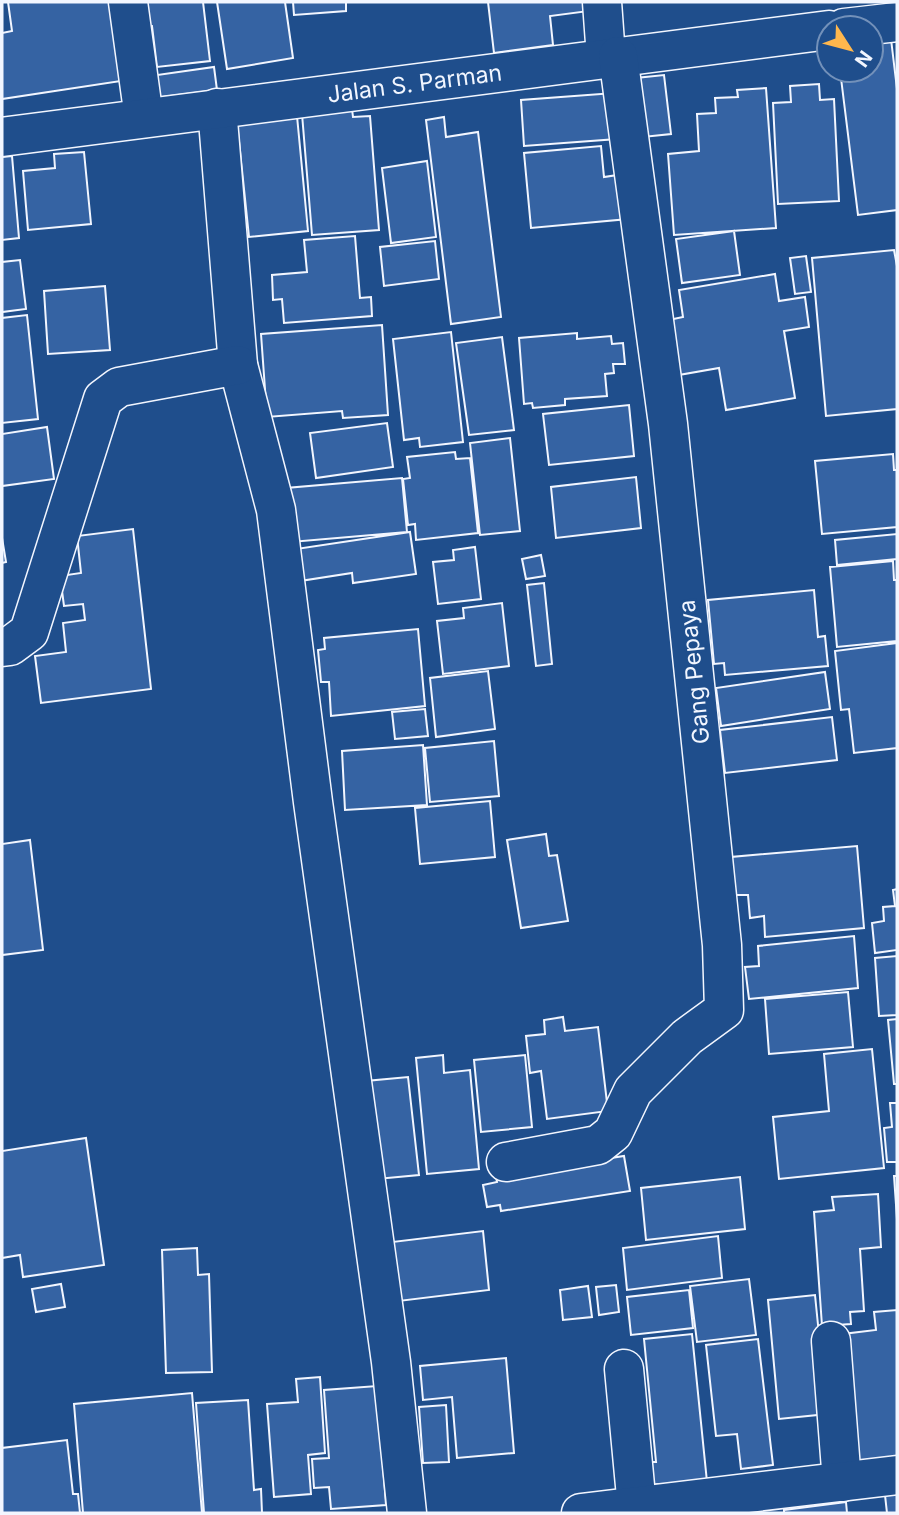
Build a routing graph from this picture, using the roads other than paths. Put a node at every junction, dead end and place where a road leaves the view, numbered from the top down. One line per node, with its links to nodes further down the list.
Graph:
1 (128, 2): 6 (street)
2 (603, 2): 4 (street)
3 (815, 32): 4 (street, Jalan S. Parman)
4 (612, 56): 5 (street, Jalan S. Parman); 10 (street, Gang Pepaya)
5 (217, 108): 6 (street, Jalan S. Parman); 8 (street)
6 (144, 118): 7 (street, Jalan S. Parman)
7 (2, 137)
8 (238, 365): 9 (street); 16 (street)
9 (2, 648)
10 (506, 1162)
11 (831, 1341): 14 (street)
12 (624, 1369): 15 (street)
13 (897, 1475): 14 (street)
14 (842, 1482): 15 (street)
15 (637, 1507): 17 (street)
16 (407, 1513)
17 (581, 1513)

